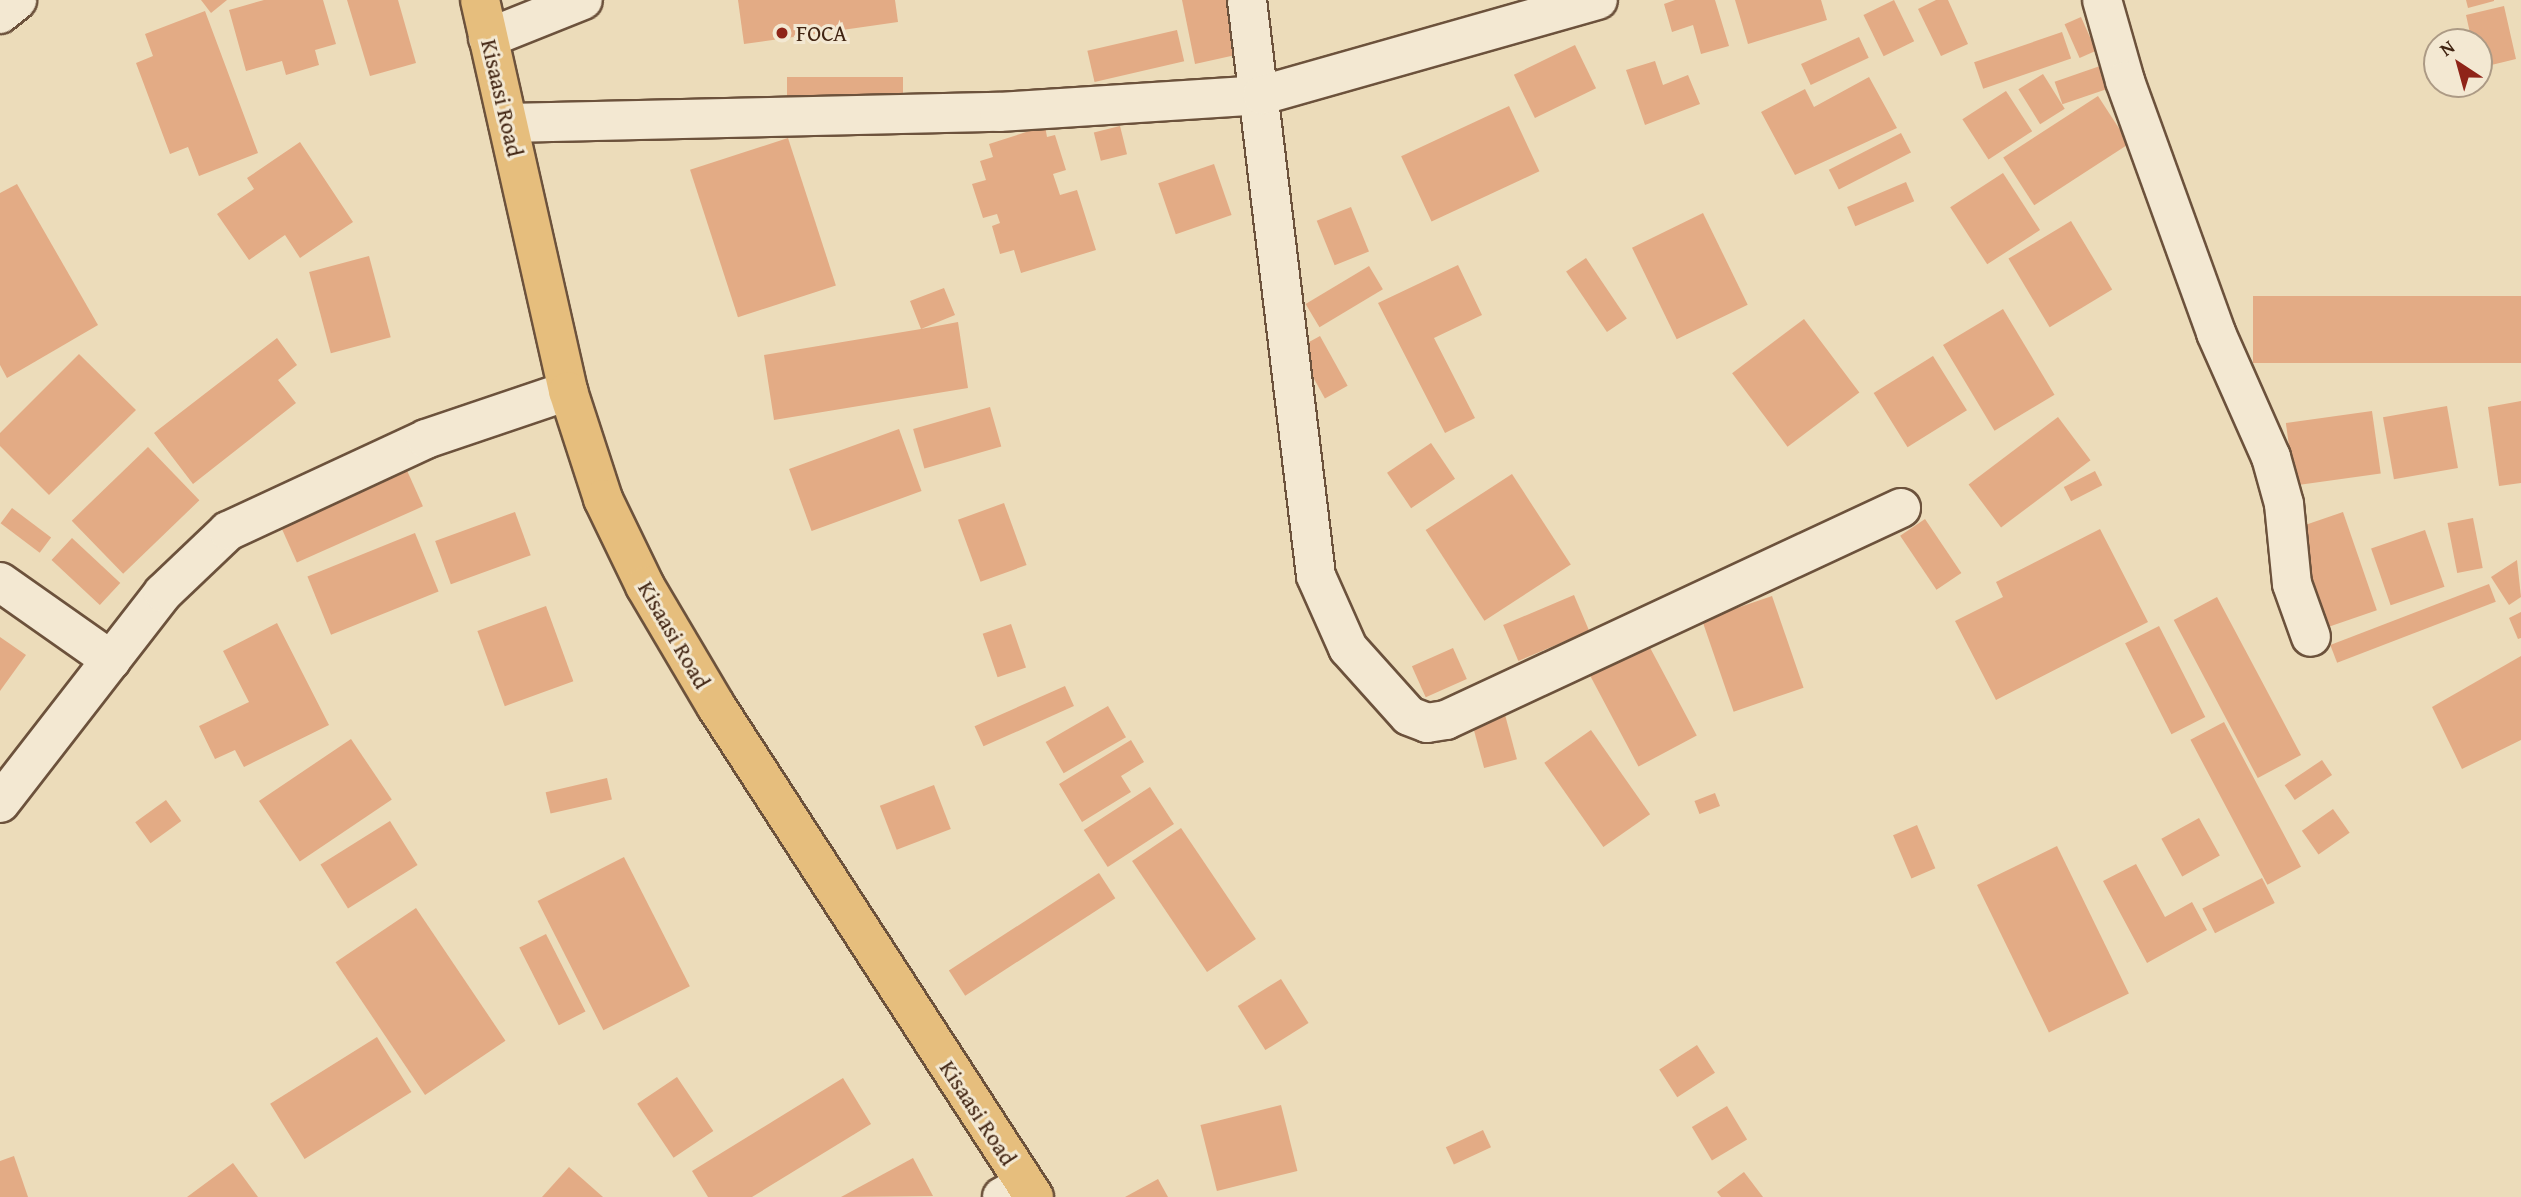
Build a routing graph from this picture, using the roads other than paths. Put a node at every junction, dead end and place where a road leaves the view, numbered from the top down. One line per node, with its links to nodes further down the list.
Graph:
1 (18, 0): 7 (street)
2 (480, 0): 8 (main road, Kisaasi Road)
3 (583, 0): 8 (street)
4 (1247, 0): 9 (street)
5 (1598, 0): 9 (street)
6 (2102, 0): 14 (street)
7 (0, 14)
8 (488, 38): 10 (main road, Kisaasi Road)
9 (1262, 95): 10 (street); 12 (street)
10 (508, 122): 11 (main road, Kisaasi Road)
11 (568, 391): 15 (street); 17 (main road, Kisaasi Road)
12 (1901, 508)
13 (0, 582): 15 (street)
14 (2311, 637)
15 (111, 660): 16 (street)
16 (0, 803)
17 (1020, 1193)

